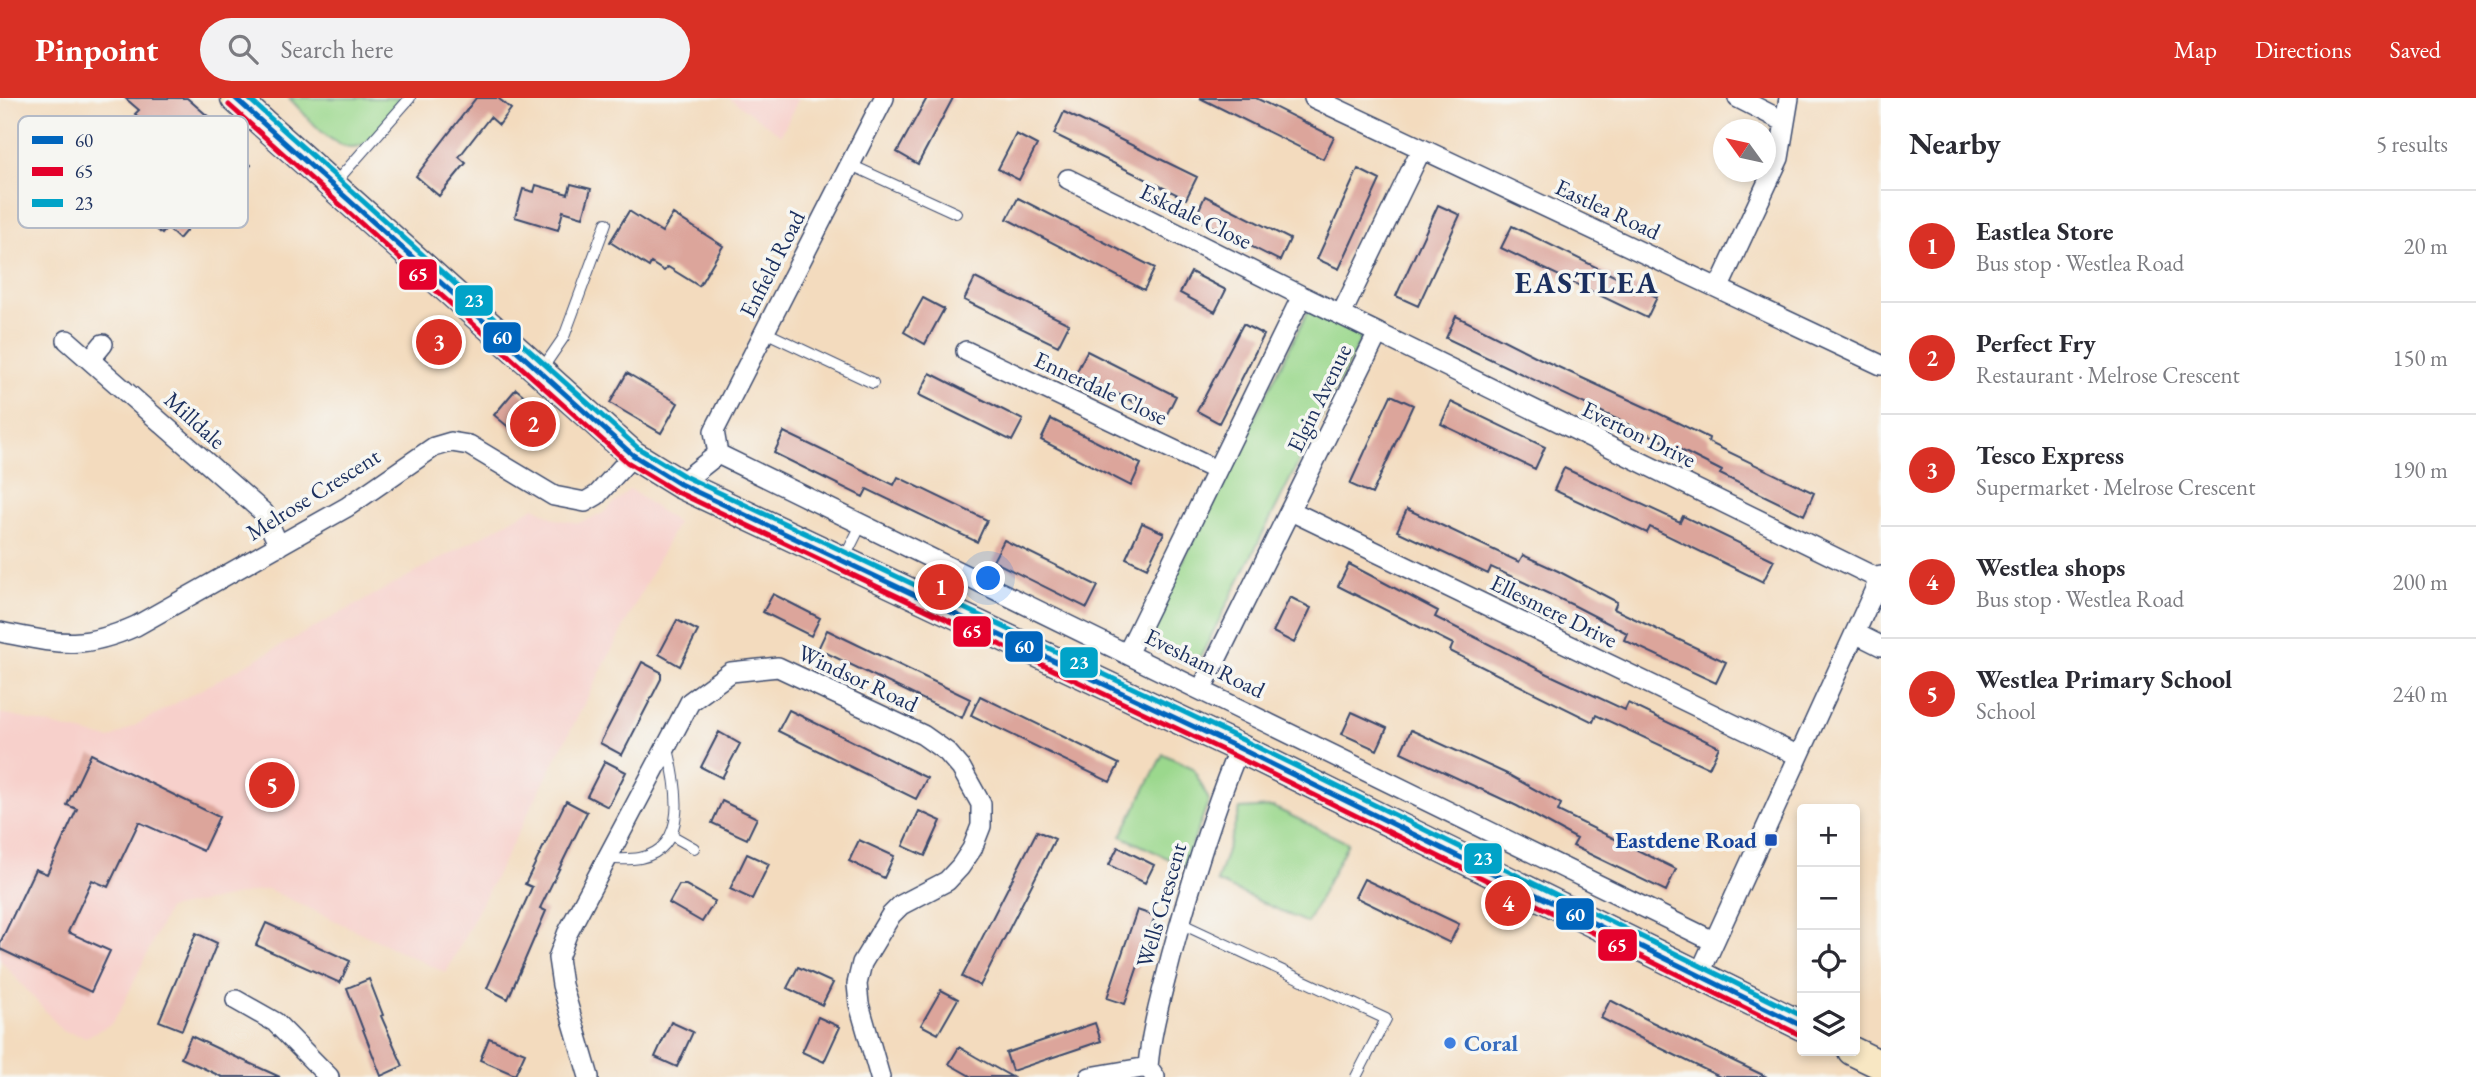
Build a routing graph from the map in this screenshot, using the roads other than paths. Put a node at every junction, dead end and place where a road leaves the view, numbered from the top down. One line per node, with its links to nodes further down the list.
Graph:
1 (235, 98): 11 (main road)
2 (410, 98): 11 (lane)
3 (884, 98): 9 (street, Enfield Road)
4 (1314, 98): 8 (street, Eastlea Road)
5 (1738, 98): 7 (street)
6 (1788, 98): 7 (street)
7 (1785, 122): 14 (street)
8 (1421, 150): 14 (street, Eastlea Road); 16 (street)
9 (851, 165): 12 (lane); 17 (street, Enfield Road)
10 (1068, 179): 15 (street, Eskdale Close)
11 (334, 184): 24 (main road)
12 (956, 213)
13 (606, 223): 24 (lane)
14 (1719, 287): 23 (street, Eastlea Road)
15 (1302, 296): 16 (street, Elgin Avenue); 28 (street)
16 (1341, 315): 18 (street, Elgin Avenue)
17 (765, 332): 25 (lane); 26 (street, Enfield Road)
18 (1378, 333): 30 (street, Elgin Avenue); 34 (street, Everton Drive)
19 (67, 340): 22 (street, Milldale)
20 (103, 344): 22 (street)
21 (966, 351): 28 (street, Ennerdale Close)
22 (90, 360): 32 (street, Milldale)
23 (1881, 365)
24 (542, 370): 27 (main road)
25 (873, 383)
26 (718, 454): 29 (street); 31 (street, Evesham Road)
27 (633, 455): 29 (main road); 32 (street, Melrose Crescent)
28 (1216, 470): 38 (street)
29 (680, 484): 33 (main road)
30 (1291, 511): 39 (street, Elgin Avenue); 42 (street, Ellesmere Drive)
31 (860, 525): 33 (lane); 38 (street, Evesham Road)
32 (279, 546): 35 (street, Melrose Crescent)
33 (844, 560): 41 (main road)
34 (1880, 577): 36 (street)
35 (0, 632)
36 (1854, 633): 37 (street); 42 (street)
37 (1881, 646)
38 (1128, 652): 39 (street, Evesham Road)
39 (1202, 688): 47 (street, Evesham Road)
40 (667, 746): 43 (lane); 45 (street, Windsor Road); 56 (street, Windsor Road)
41 (1240, 748): 46 (street, Wells Crescent); 48 (main road)
42 (1797, 755): 47 (street)
43 (671, 835): 44 (lane); 45 (lane)
44 (694, 848)
45 (607, 859): 55 (street, Windsor Road)
46 (1180, 923): 53 (street, Wells Crescent); 58 (lane)
47 (1713, 940): 48 (street)
48 (1699, 975): 50 (main road)
49 (236, 1000): 54 (street)
50 (1797, 1024)
51 (1860, 1055): 52 (main road)
52 (1881, 1065)
53 (1151, 1072): 57 (street)
54 (329, 1077)
55 (589, 1077)
56 (880, 1077)
57 (1090, 1077)
58 (1356, 1077)

